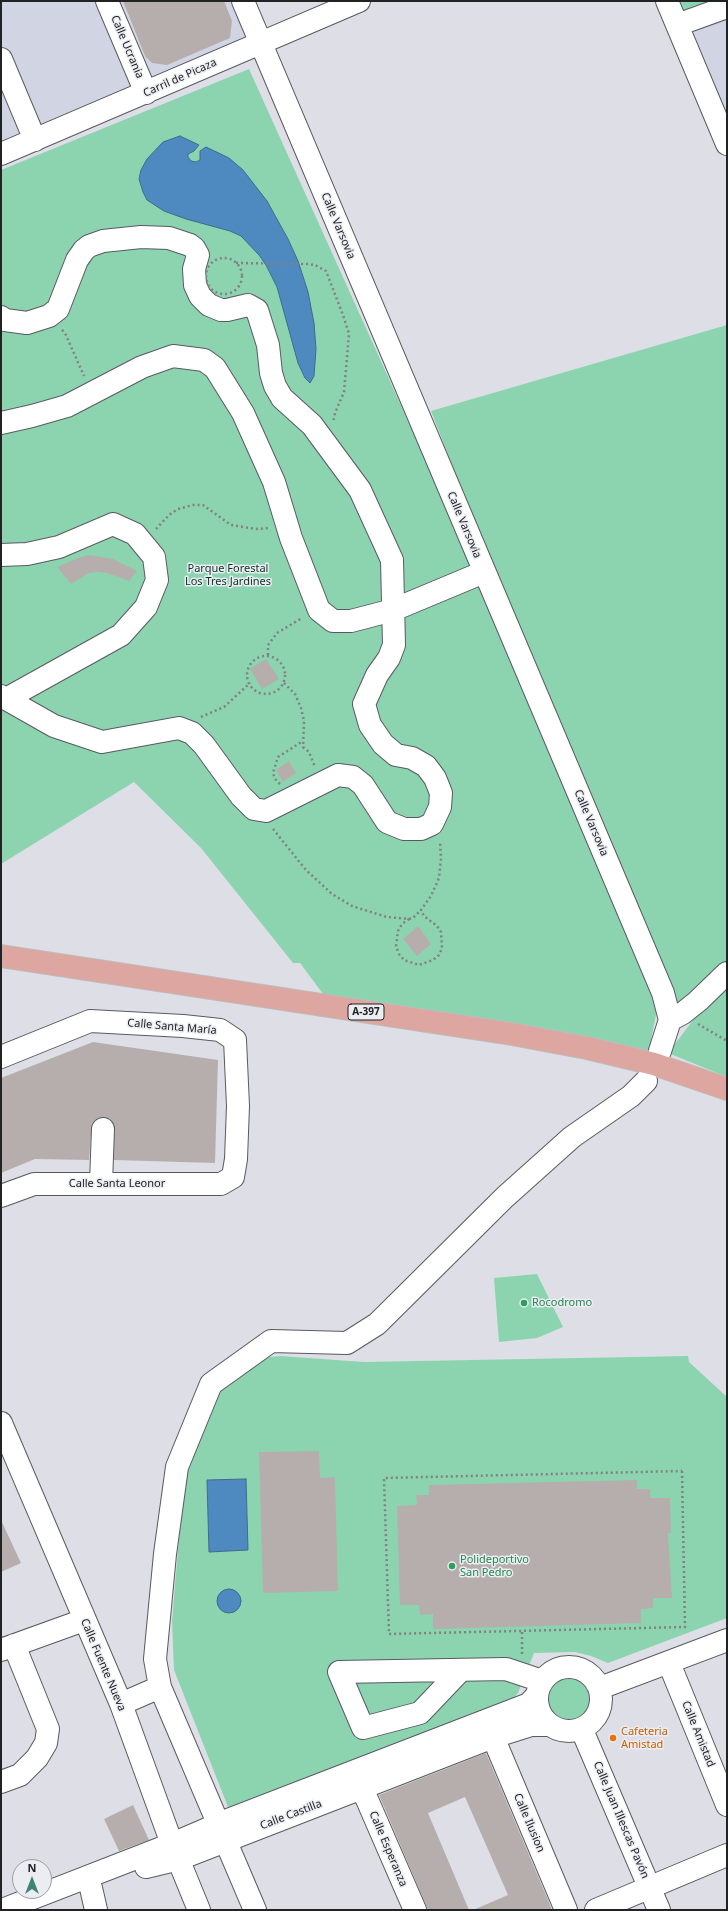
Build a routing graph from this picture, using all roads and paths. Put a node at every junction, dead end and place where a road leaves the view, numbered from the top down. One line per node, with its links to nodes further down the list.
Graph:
1 (107, 1): 9 (street, Calle Ucrania)
2 (243, 1): 7 (street, Calle Varsovia)
3 (359, 1): 7 (street, Carril de Picaza)
4 (668, 1): 6 (street)
5 (727, 7): 6 (street)
6 (677, 24): 11 (street)
7 (261, 43): 9 (street, Carril de Picaza); 22 (street, Calle Varsovia)
8 (1, 59): 10 (street)
9 (146, 94): 10 (street, Carril de Picaza)
10 (35, 140): 12 (street, Carril de Picaza)
11 (727, 144)
12 (1, 154)
13 (236, 263): 13 (path); 18 (path)
14 (49, 316): 15 (street); 16 (path); 18 (street)
15 (1, 317)
16 (90, 394): 17 (street); 19 (street)
17 (1, 423)
18 (323, 439): 24 (street)
19 (288, 526): 20 (path); 23 (street)
20 (147, 548): 21 (street); 28 (street)
21 (1, 555)
22 (484, 572): 24 (street); 39 (street, Calle Varsovia)
23 (318, 606): 24 (street); 25 (path)
24 (393, 610): 34 (street)
25 (268, 655): 26 (path); 27 (path)
26 (250, 683): 27 (path); 29 (path)
27 (284, 683): 30 (path)
28 (3, 698): 29 (street)
29 (187, 731): 33 (street)
30 (303, 741): 31 (path); 32 (path)
31 (284, 787)
32 (312, 788): 33 (street); 34 (street)
33 (263, 811): 36 (path)
34 (432, 824): 35 (path)
35 (421, 910): 36 (path); 36 (path)
36 (409, 919)
37 (1, 956): 44 (main road, A-397)
38 (727, 973): 39 (street)
39 (677, 1017): 40 (path); 41 (street)
40 (727, 1041)
41 (660, 1050)
42 (1, 1057): 46 (street, Calle Santa María)
43 (646, 1081): 56 (street)
44 (727, 1089)
45 (103, 1130): 47 (street)
46 (233, 1177): 47 (street, Calle Santa Leonor)
47 (101, 1184): 48 (street, Calle Santa Leonor)
48 (1, 1196)
49 (3, 1435): 51 (street, Calle Fuente Nueva)
50 (384, 1478): 50 (path)
51 (84, 1620): 53 (street); 59 (street, Calle Fuente Nueva)
52 (727, 1640): 54 (street)
53 (8, 1648): 63 (street)
54 (669, 1663): 58 (street); 65 (street, Calle Amistad)
55 (462, 1670): 55 (street); 57 (street)
56 (160, 1687): 59 (street); 66 (street)
57 (540, 1688): 58 (street); 60 (street); 66 (street)
58 (600, 1688): 61 (street)
59 (121, 1704): 67 (street, Calle Fuente Nueva)
60 (550, 1725): 61 (street); 62 (street, Calle Castilla)
61 (582, 1730): 69 (street, Calle Juan Illescas Pavón)
62 (493, 1737): 64 (street, Calle Castilla); 77 (street, Calle Ilusion)
63 (1, 1782)
64 (362, 1788): 66 (street, Calle Castilla); 76 (street, Calle Esperanza)
65 (727, 1805)
66 (222, 1833): 67 (street); 75 (street)
67 (176, 1852): 70 (street); 71 (street); 74 (street, Calle Fuente Nueva)
68 (727, 1855): 69 (street)
69 (650, 1887): 78 (street); 79 (street, Calle Juan Illescas Pavón)
70 (91, 1888): 72 (street); 73 (street)
71 (2, 1910)
72 (32, 1910)
73 (96, 1910)
74 (200, 1910)
75 (255, 1910)
76 (415, 1910)
77 (566, 1910)
78 (596, 1910)
79 (659, 1910)

